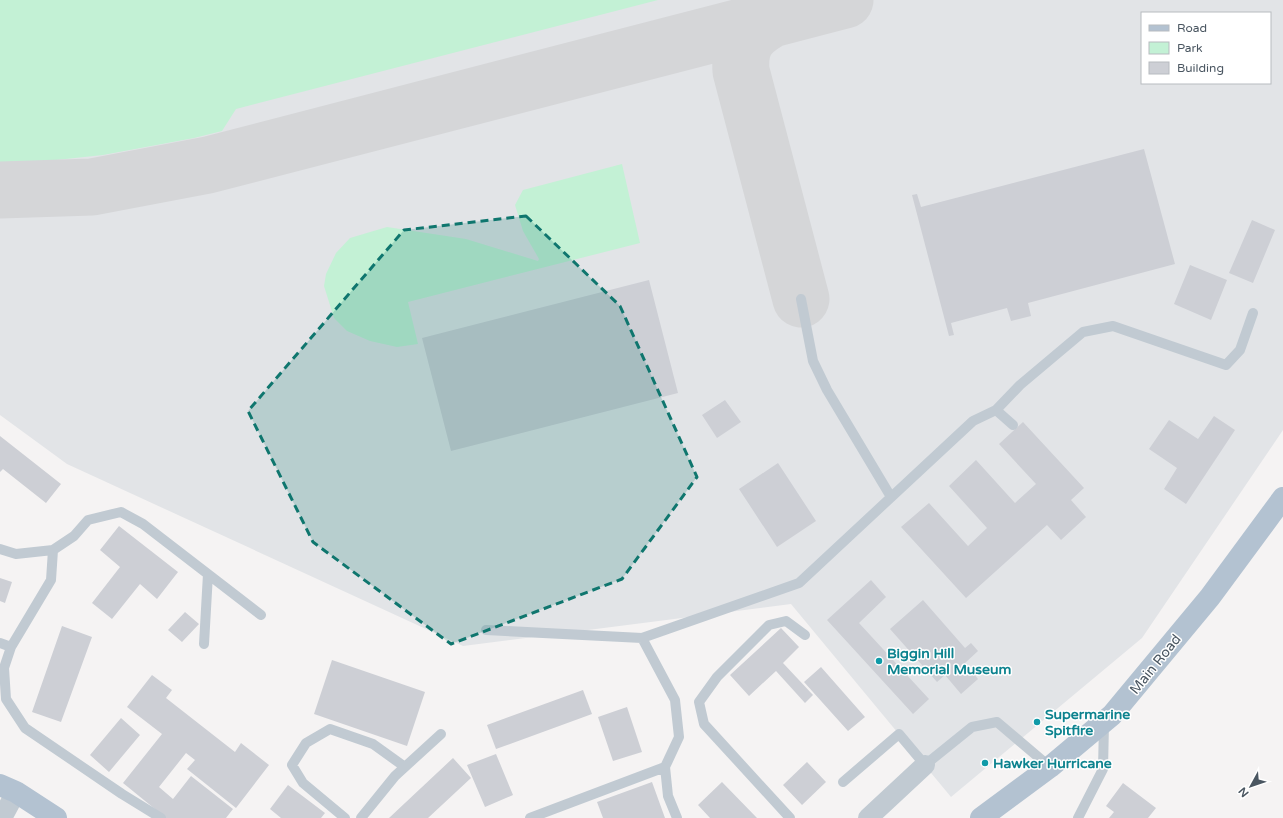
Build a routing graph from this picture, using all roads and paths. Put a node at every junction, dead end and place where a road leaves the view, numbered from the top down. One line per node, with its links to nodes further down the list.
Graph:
1 (801, 300): 5 (lane)
2 (1253, 314): 3 (lane)
3 (996, 410): 4 (lane); 5 (lane)
4 (1013, 425)
5 (891, 497): 13 (lane)
6 (1283, 498): 17 (main road, Main Road)
7 (0, 549): 8 (lane)
8 (53, 550): 9 (lane); 16 (lane)
9 (208, 574): 10 (lane); 15 (lane)
10 (261, 614)
11 (486, 630): 13 (lane)
12 (805, 635): 32 (lane)
13 (642, 638): 21 (lane)
14 (0, 643): 16 (lane)
15 (204, 644)
16 (11, 646): 27 (lane)
17 (1104, 722): 22 (main road, Main Road); 35 (lane)
18 (441, 734): 20 (lane)
19 (925, 766): 22 (lane); 23 (lane); 33 (street)
20 (405, 767): 28 (lane); 29 (lane)
21 (665, 767): 30 (lane); 31 (lane)
22 (1050, 767): 34 (main road, Main Road)
23 (843, 782)
24 (8, 789): 25 (street); 26 (main road)
25 (2, 818)
26 (56, 818)
27 (161, 818)
28 (345, 818)
29 (361, 818)
30 (530, 818)
31 (677, 818)
32 (790, 818)
33 (868, 818)
34 (981, 818)
35 (1078, 818)

